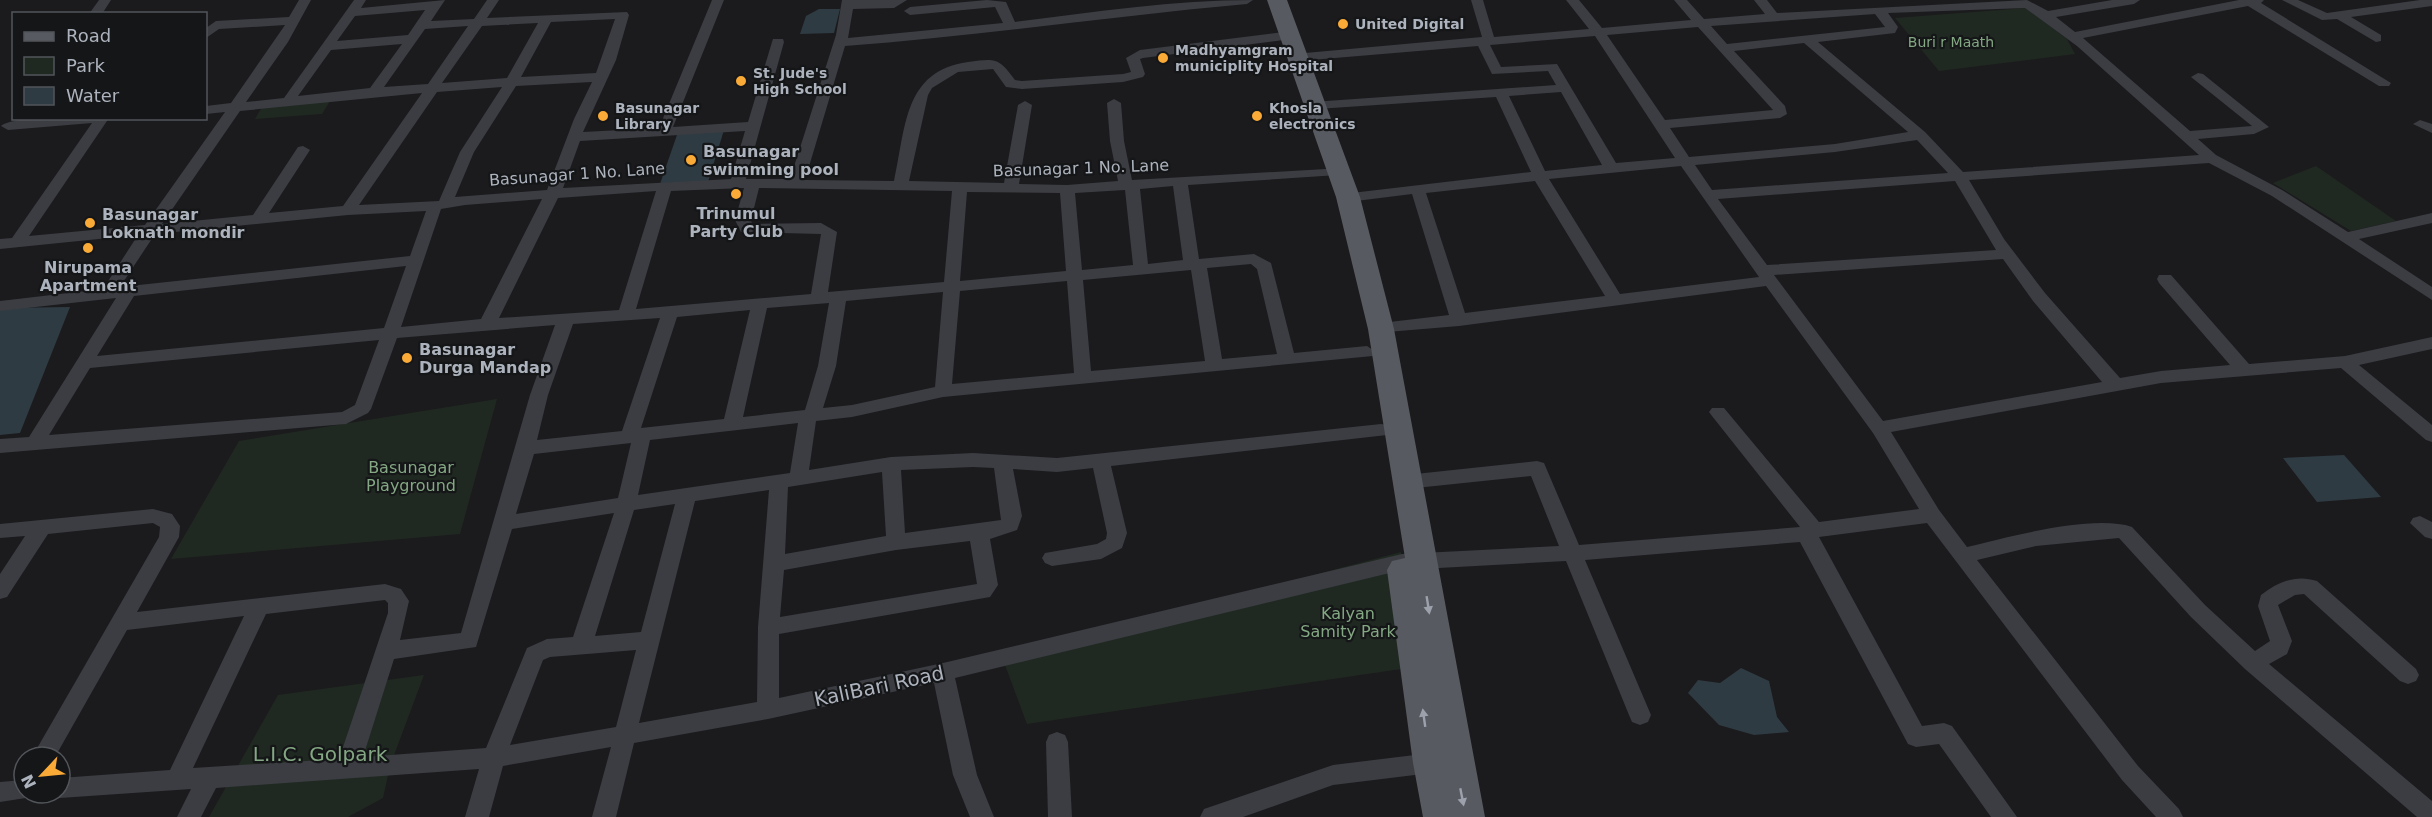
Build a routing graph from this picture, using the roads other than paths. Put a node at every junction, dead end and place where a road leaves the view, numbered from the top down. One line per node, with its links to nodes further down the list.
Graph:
1 (305, 0): 34 (street)
2 (360, 0): 27 (street)
3 (493, 0): 35 (street)
4 (620, 0): 29 (street)
5 (718, 0): 70 (street)
6 (902, 0): 21 (street)
7 (1247, 0): 38 (street)
8 (1263, 0): 48 (main road)
9 (1277, 0): 48 (main road)
10 (1477, 0): 45 (street)
11 (1572, 0): 39 (street)
12 (1680, 0): 36 (street)
13 (1760, 0): 32 (street)
14 (1820, 0): 28 (street)
15 (2134, 0): 22 (street)
16 (2252, 0): 41 (street); 54 (street)
17 (2288, 0): 31 (street)
18 (1989, 2): 24 (street); 30 (street)
19 (2432, 2): 31 (street)
20 (437, 3): 23 (street); 37 (street)
21 (847, 3): 47 (street)
22 (2094, 3): 30 (street)
23 (399, 4): 27 (street)
24 (1937, 4): 25 (street)
25 (1880, 8): 28 (street); 44 (street)
26 (910, 11): 38 (street)
27 (351, 12): 49 (street)
28 (1832, 12): 32 (street)
29 (623, 15): 33 (street); 51 (street)
30 (2047, 15): 41 (street)
31 (2339, 15): 42 (street)
32 (1774, 16): 36 (street)
33 (547, 18): 35 (street); 53 (street)
34 (294, 21): 40 (street); 63 (street)
35 (478, 22): 37 (street); 55 (street)
36 (1702, 22): 39 (street); 50 (street)
37 (420, 26): 43 (street)
38 (1011, 26): 47 (street)
39 (1599, 32): 45 (street); 67 (street)
40 (207, 33)
41 (2073, 36): 72 (street)
42 (2376, 38)
43 (410, 39): 49 (street); 58 (street)
44 (1807, 39): 50 (street); 71 (street)
45 (1485, 41): 48 (street); 56 (street)
46 (778, 42): 68 (street)
47 (840, 42): 84 (street)
48 (1290, 42): 62 (main road); 78 (main road); 87 (street)
49 (327, 46): 59 (street)
50 (1725, 48): 67 (street)
51 (602, 76): 53 (street); 73 (street)
52 (2198, 76): 72 (street)
53 (512, 82): 55 (street); 95 (street)
54 (2384, 83)
55 (430, 88): 58 (street); 96 (street)
56 (1565, 88): 57 (street); 77 (street)
57 (1500, 91): 62 (street); 79 (street)
58 (374, 92): 59 (street)
59 (288, 101): 63 (street)
60 (1114, 103): 85 (street)
61 (1024, 105): 90 (street)
62 (1317, 105): 78 (main road)
63 (233, 107): 64 (street); 99 (street)
64 (207, 110)
65 (84, 120): 69 (street)
66 (101, 120): 101 (street)
67 (1661, 125): 76 (street)
68 (755, 126): 70 (street); 82 (street)
69 (5, 129)
70 (664, 130): 73 (street)
71 (1920, 135): 76 (street); 80 (street)
72 (2187, 135): 75 (street)
73 (574, 137): 92 (street)
74 (303, 150): 98 (street)
75 (2211, 158): 80 (street); 100 (street)
76 (1685, 160): 77 (street); 93 (street)
77 (1611, 168): 79 (street)
78 (1331, 171): 81 (street, Basunagar 1 No. Lane); 94 (main road); 125 (main road)
79 (1540, 177): 91 (street); 116 (street)
80 (1960, 177): 93 (street); 103 (street)
81 (1180, 182): 85 (street, Basunagar 1 No. Lane); 105 (street)
82 (737, 183): 83 (street, Basunagar 1 No. Lane); 86 (street, Basunagar 1 No. Lane)
83 (753, 183): 84 (street, Basunagar 1 No. Lane); 115 (street)
84 (796, 183): 87 (street, Basunagar 1 No. Lane)
85 (1129, 185): 89 (street, Basunagar 1 No. Lane); 106 (street)
86 (665, 187): 92 (street, Basunagar 1 No. Lane); 120 (street)
87 (900, 187): 88 (street, Basunagar 1 No. Lane)
88 (960, 188): 90 (street, Basunagar 1 No. Lane); 110 (street)
89 (1067, 189): 90 (street, Basunagar 1 No. Lane); 107 (street)
90 (1010, 190)
91 (1418, 191): 94 (street); 122 (street)
92 (552, 194): 95 (street, Basunagar 1 No. Lane); 123 (street)
93 (1709, 195): 108 (street)
94 (1347, 197): 125 (main road)
95 (441, 204): 96 (street, Basunagar 1 No. Lane); 104 (street)
96 (348, 210): 98 (street, Basunagar 1 No. Lane)
97 (2432, 218): 100 (street)
98 (257, 220): 99 (street, Basunagar 1 No. Lane)
99 (148, 231): 101 (street, Basunagar 1 No. Lane); 112 (street)
100 (2346, 237): 113 (street)
101 (17, 242): 102 (street, Basunagar 1 No. Lane)
102 (0, 244)
103 (2007, 254): 108 (street); 133 (street)
104 (417, 260): 111 (street); 124 (street)
105 (1195, 264): 106 (street); 127 (street); 130 (street)
106 (1141, 269): 107 (street)
107 (1076, 273): 110 (street); 132 (street)
108 (1765, 276): 116 (street); 138 (street)
109 (2165, 279): 131 (street)
110 (952, 286): 114 (street); 134 (street)
111 (129, 290): 112 (street); 129 (street)
112 (108, 293): 118 (street)
113 (2432, 295)
114 (838, 297): 115 (street); 136 (street)
115 (819, 298): 117 (street)
116 (1616, 301): 122 (street)
117 (760, 303): 119 (street); 137 (street)
118 (0, 306)
119 (670, 312): 120 (street); 141 (street)
120 (626, 314): 121 (street)
121 (566, 319): 123 (street); 144 (street)
122 (1459, 321): 125 (street)
123 (487, 324): 124 (street)
124 (389, 335): 129 (street); 142 (street)
125 (1374, 341): 127 (street); 139 (main road); 149 (main road)
126 (2432, 343): 128 (street)
127 (1287, 359): 130 (street)
128 (2345, 362): 131 (street); 140 (street)
129 (83, 363): 142 (street)
130 (1215, 367): 132 (street)
131 (2245, 370): 133 (street)
132 (1083, 379): 134 (street)
133 (2117, 387): 138 (street)
134 (943, 392): 136 (street)
135 (1718, 412): 156 (street)
136 (810, 416): 137 (street); 148 (street)
137 (732, 425): 141 (street)
138 (1879, 428): 152 (street)
139 (1381, 430): 145 (street); 162 (main road)
140 (2432, 435)
141 (636, 436): 144 (street); 151 (street)
142 (34, 444): 143 (street)
143 (0, 446)
144 (526, 448): 153 (street)
145 (1101, 462): 146 (street); 161 (street)
146 (1003, 463): 147 (street); 157 (street)
147 (891, 464): 148 (street); 158 (street)
148 (788, 480): 150 (street); 163 (street)
149 (1406, 482): 159 (street); 162 (main road)
150 (686, 497): 151 (street); 168 (street)
151 (626, 506): 153 (street); 169 (street)
152 (1932, 515): 156 (street, KaliBari Road); 160 (street)
153 (504, 523): 170 (street)
154 (41, 528): 155 (street); 164 (street); 166 (street)
155 (0, 531)
156 (1811, 532): 159 (street, KaliBari Road); 194 (street)
157 (979, 533): 158 (street); 167 (street)
158 (896, 542): 163 (street)
159 (1570, 551): 162 (street, KaliBari Road); 175 (street)
160 (1962, 556): 171 (street); 195 (street)
161 (1052, 558)
162 (1411, 560): 172 (street, KaliBari Road); 180 (main road, one-way to 162); 193 (main road, one-way to 193)
163 (774, 564): 167 (street)
164 (0, 591)
165 (259, 606): 166 (street); 170 (street); 183 (street)
166 (122, 622): 178 (street)
167 (769, 627): 174 (street)
168 (650, 639): 169 (street); 176 (street)
169 (581, 645): 179 (street)
170 (385, 651): 181 (street)
171 (2253, 663): 173 (street); 185 (street)
172 (943, 672): 174 (street, KaliBari Road); 189 (street)
173 (2408, 675)
174 (768, 710): 176 (street, KaliBari Road)
175 (1640, 715)
176 (627, 733): 179 (street, KaliBari Road); 188 (street)
177 (1057, 742): 190 (street)
178 (50, 745)
179 (494, 758): 181 (street, KaliBari Road); 187 (street)
180 (1431, 763): 191 (street); 192 (main road)
181 (348, 767): 182 (street, KaliBari Road)
182 (209, 777): 183 (street, KaliBari Road); 186 (street)
183 (177, 779): 184 (street, KaliBari Road)
184 (72, 787)
185 (2432, 815)
186 (189, 817)
187 (477, 817)
188 (604, 817)
189 (982, 817)
190 (1060, 817)
191 (1212, 817)
192 (1442, 817)
193 (1466, 817)
194 (2005, 817)
195 (2171, 817)

